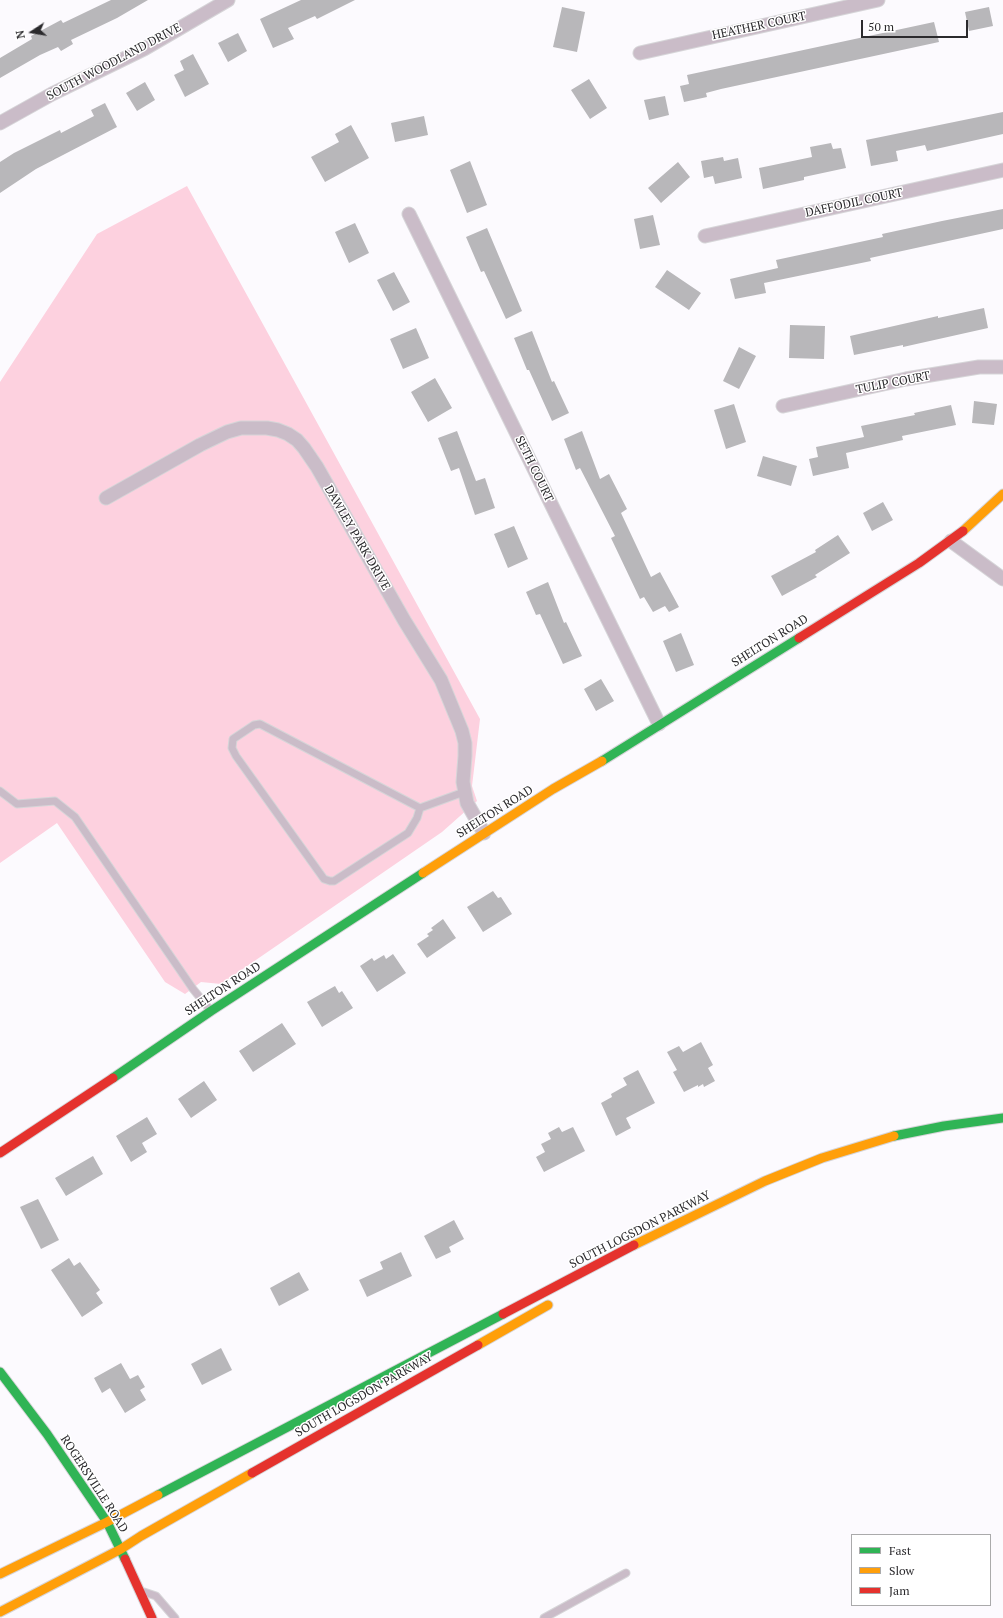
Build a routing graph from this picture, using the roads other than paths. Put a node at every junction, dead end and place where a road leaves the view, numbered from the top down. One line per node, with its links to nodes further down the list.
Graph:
1 (228, 0): 4 (street, SOUTH WOODLAND DRIVE)
2 (878, 0): 3 (street, HEATHER COURT)
3 (640, 53)
4 (0, 124)
5 (1003, 170): 7 (street, DAFFODIL COURT)
6 (409, 214): 14 (street, SETH COURT)
7 (705, 236)
8 (1003, 367): 9 (street, TULIP COURT)
9 (783, 406)
10 (1003, 494): 12 (main road, SHELTON ROAD)
11 (106, 498): 16 (street, DAWLEY PARK DRIVE)
12 (951, 541): 13 (street); 14 (main road, SHELTON ROAD)
13 (1003, 580)
14 (658, 724): 18 (main road, SHELTON ROAD)
15 (0, 791): 19 (lane)
16 (464, 792): 17 (lane); 18 (street, DAWLEY PARK DRIVE)
17 (420, 808): 17 (lane)
18 (484, 833): 19 (main road, SHELTON ROAD)
19 (211, 1011): 21 (main road, SHELTON ROAD)
20 (1003, 1118): 22 (main road, SOUTH LOGSDON PARKWAY)
21 (0, 1153)
22 (737, 1195): 23 (main road, SOUTH LOGSDON PARKWAY); 26 (main road, SOUTH LOGSDON PARKWAY)
23 (667, 1239)
24 (559, 1299): 27 (main road, SOUTH LOGSDON PARKWAY)
25 (0, 1372): 26 (main road, ROGERSVILLE ROAD)
26 (107, 1522): 27 (main road, ROGERSVILLE ROAD); 29 (main road, SOUTH LOGSDON PARKWAY)
27 (121, 1550): 30 (main road, ROGERSVILLE ROAD); 31 (main road, SOUTH LOGSDON PARKWAY)
28 (626, 1573): 34 (lane)
29 (0, 1574)
30 (140, 1590): 32 (main road, ROGERSVILLE ROAD); 33 (lane)
31 (0, 1612)
32 (152, 1618)
33 (175, 1618)
34 (544, 1618)

